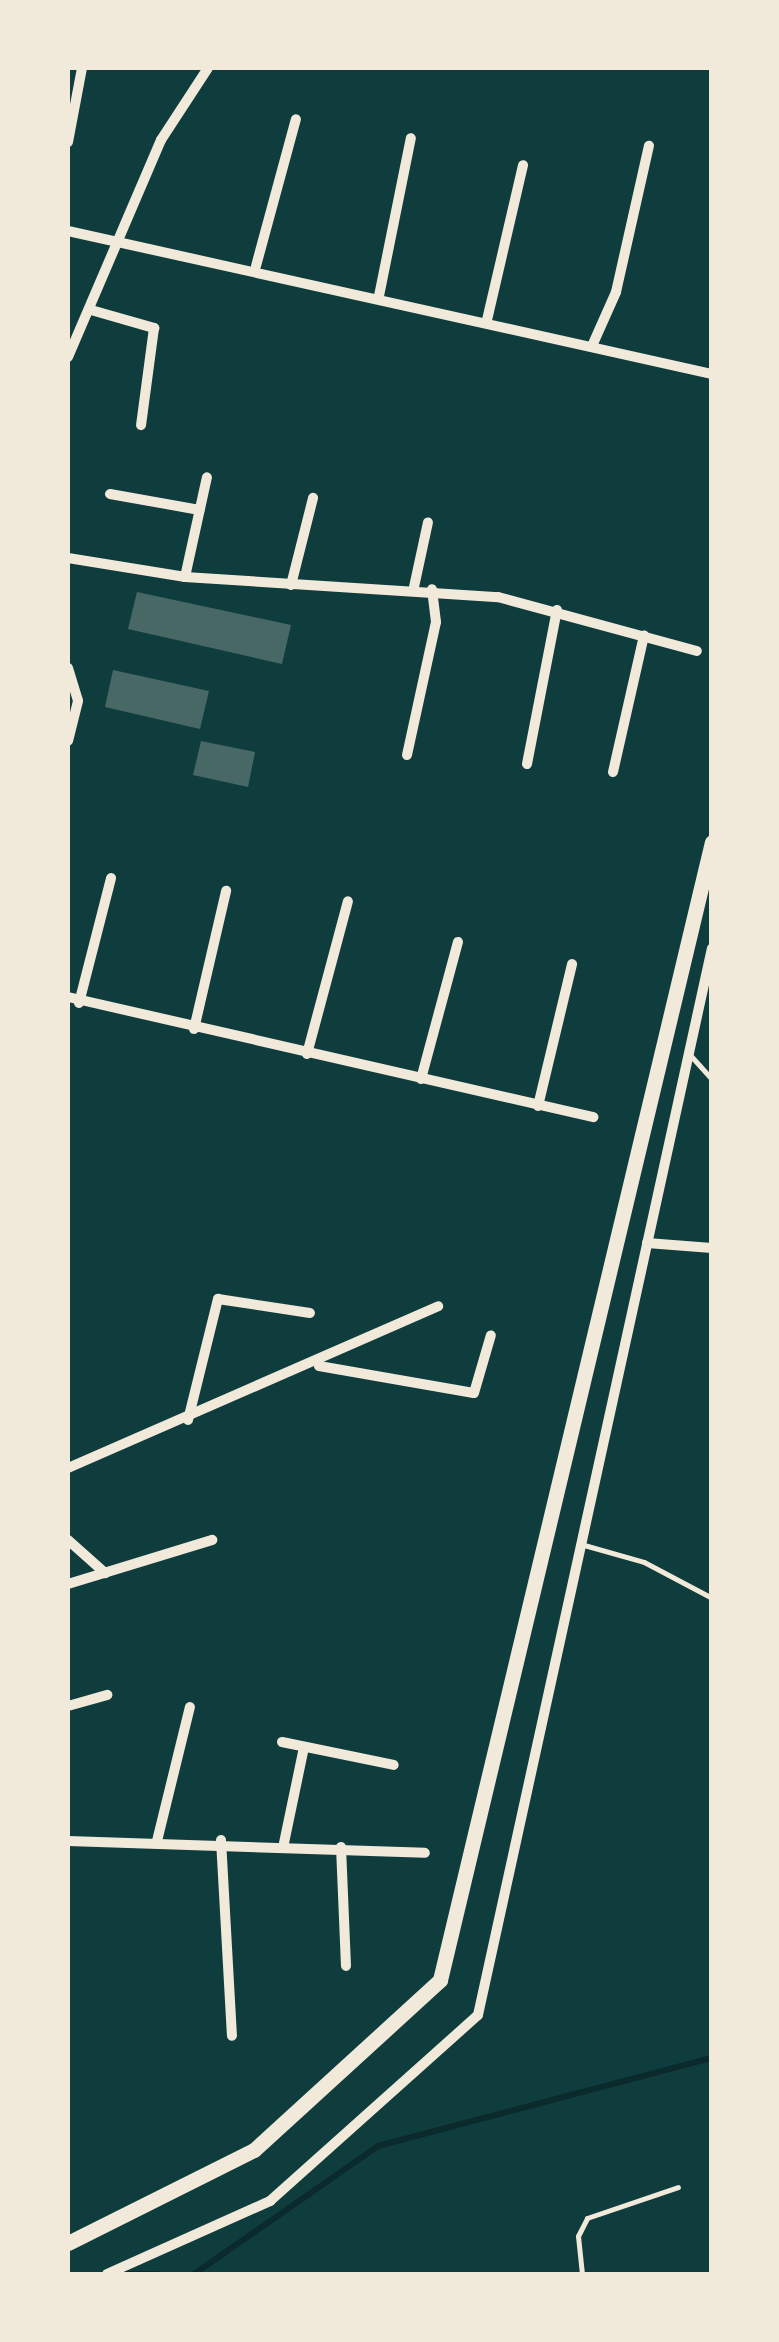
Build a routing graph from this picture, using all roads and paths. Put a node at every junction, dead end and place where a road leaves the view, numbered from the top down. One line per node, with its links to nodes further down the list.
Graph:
1 (82, 68): 5 (street)
2 (208, 68): 9 (street)
3 (296, 119): 10 (street)
4 (411, 138): 11 (street)
5 (68, 142)
6 (649, 146): 14 (street)
7 (524, 165): 13 (street)
8 (68, 231): 9 (street)
9 (119, 240): 10 (street); 12 (street)
10 (256, 266): 11 (street)
11 (379, 296): 13 (street)
12 (91, 310): 15 (street); 17 (street)
13 (487, 320): 14 (street)
14 (592, 346): 16 (street)
15 (68, 357)
16 (712, 374)
17 (141, 426)
18 (207, 476): 21 (street)
19 (110, 494): 21 (street)
20 (312, 498): 25 (street)
21 (200, 510): 24 (street)
22 (428, 522): 26 (street)
23 (68, 558): 24 (street)
24 (184, 578): 25 (street)
25 (291, 585): 26 (street)
26 (414, 587): 27 (street)
27 (432, 589): 28 (street); 33 (street)
28 (557, 610): 29 (street); 34 (street)
29 (644, 635): 30 (street); 35 (street)
30 (696, 651)
31 (68, 668): 32 (street)
32 (68, 740)
33 (408, 755)
34 (527, 764)
35 (613, 772)
36 (712, 842): 82 (main road)
37 (110, 878): 45 (street)
38 (226, 892): 46 (street)
39 (348, 901): 47 (street)
40 (458, 942): 49 (street)
41 (712, 948): 43 (street)
42 (572, 964): 51 (street)
43 (709, 972): 48 (street)
44 (68, 997): 45 (street)
45 (80, 1003): 46 (street)
46 (194, 1029): 47 (street)
47 (307, 1054): 49 (street)
48 (688, 1054): 50 (lane); 53 (street)
49 (422, 1079): 51 (street)
50 (712, 1079)
51 (538, 1106): 52 (street)
52 (594, 1117)
53 (648, 1243): 54 (street); 63 (street)
54 (712, 1248)
55 (438, 1306): 58 (street)
56 (310, 1314): 59 (street)
57 (492, 1335): 58 (street)
58 (317, 1365): 59 (street)
59 (188, 1420): 60 (street)
60 (68, 1468)
61 (68, 1540): 64 (street)
62 (212, 1540): 64 (street)
63 (581, 1545): 66 (lane); 83 (street)
64 (105, 1573): 65 (street)
65 (68, 1584)
66 (712, 1598)
67 (107, 1694): 68 (street)
68 (68, 1706)
69 (190, 1707): 75 (street)
70 (282, 1742): 71 (street)
71 (304, 1747): 72 (street); 76 (street)
72 (394, 1765)
73 (220, 1840): 75 (street); 76 (street); 80 (street)
74 (68, 1841): 75 (street)
75 (158, 1841)
76 (284, 1843): 77 (street)
77 (341, 1847): 78 (street); 79 (street)
78 (426, 1853)
79 (346, 1966)
80 (232, 2036)
81 (678, 2187): 84 (lane)
82 (68, 2243)
83 (107, 2274)
84 (582, 2274)

